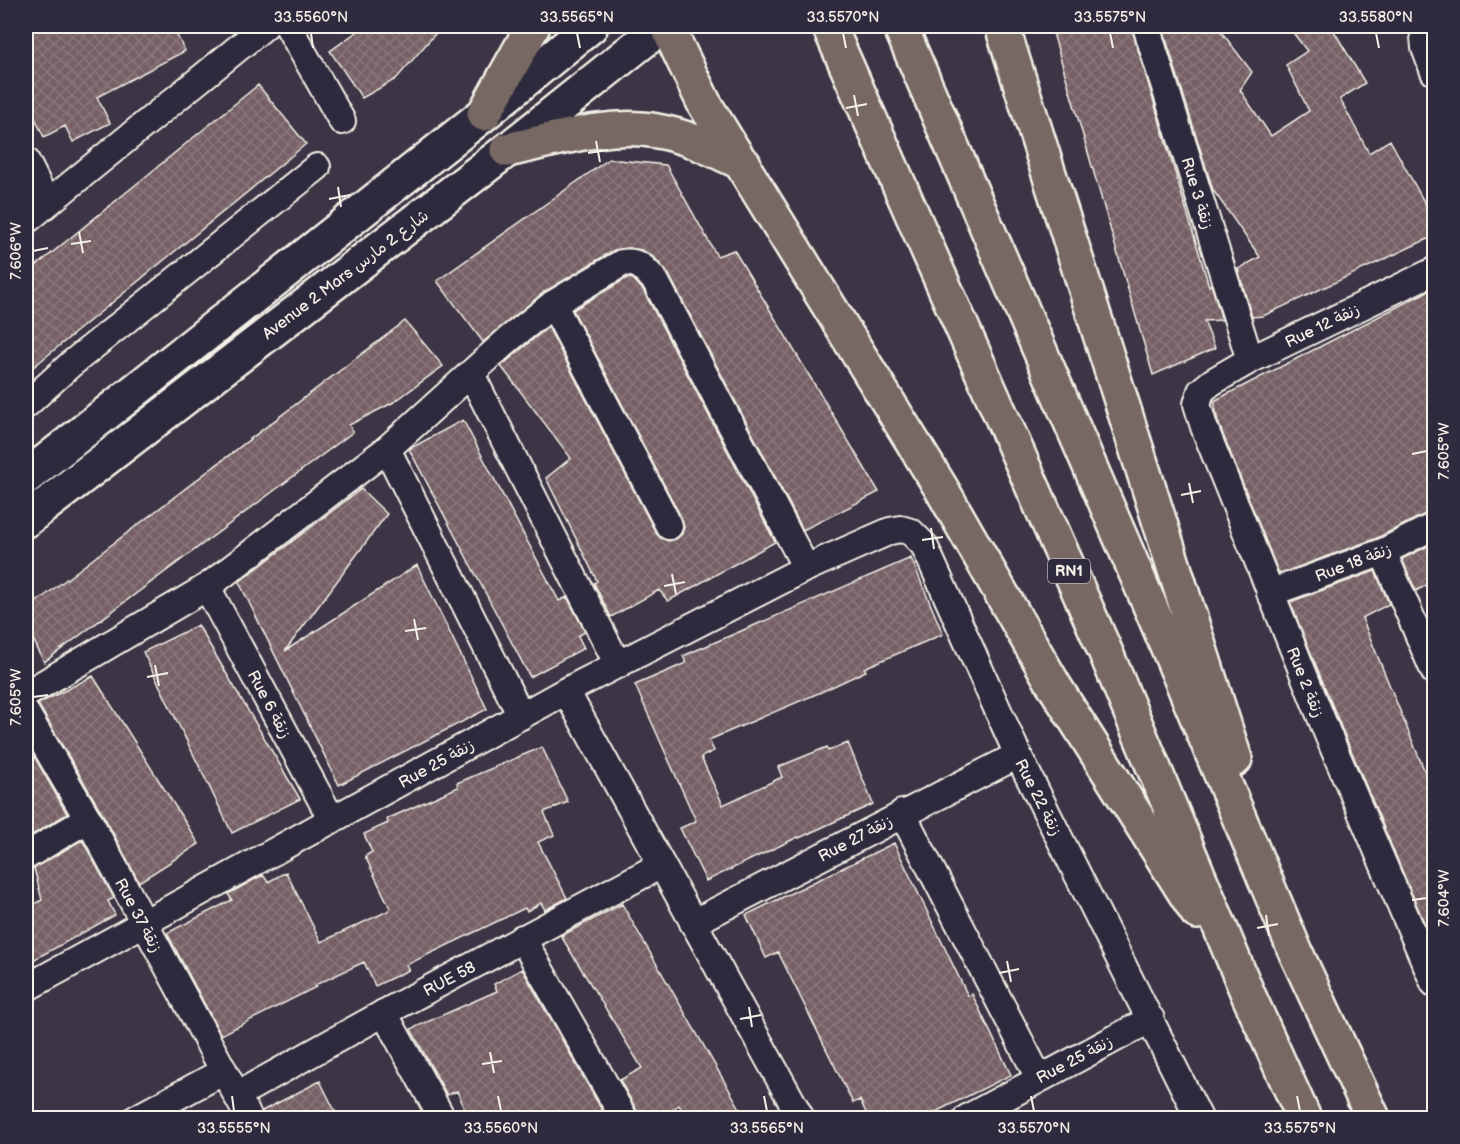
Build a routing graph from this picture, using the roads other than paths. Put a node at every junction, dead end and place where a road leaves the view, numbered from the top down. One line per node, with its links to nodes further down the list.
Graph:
1 (288, 26): 14 (street)
2 (533, 26): 13 (highway)
3 (591, 26): 13 (main road)
4 (662, 26): 15 (main road, Avenue 2 Mars شارع 2 مارس)
5 (667, 26): 17 (highway)
6 (829, 26): 54 (highway, RN1)
7 (900, 26): 51 (highway)
8 (1002, 26): 51 (highway)
9 (1146, 26): 23 (street, Rue 3 زنقة)
10 (1423, 26): 12 (street)
11 (254, 29): 19 (street)
12 (1434, 72)
13 (484, 114): 28 (main road)
14 (342, 122)
15 (507, 150): 17 (highway); 29 (main road, Avenue 2 Mars شارع 2 مارس)
16 (26, 161): 19 (street)
17 (744, 164): 54 (highway)
18 (317, 167): 26 (street)
19 (47, 203): 20 (street)
20 (26, 221)
21 (1434, 271): 23 (street, Rue 12 زنقة)
22 (553, 304): 24 (street); 30 (street); 34 (street)
23 (1250, 360): 25 (street, Rue 12 زنقة)
24 (471, 374): 27 (street); 37 (street)
25 (1212, 382): 36 (street, Rue 2 زنقة)
26 (26, 405)
27 (387, 449): 35 (street); 41 (street)
28 (26, 477)
29 (26, 520)
30 (669, 526)
31 (1434, 526): 33 (street, Rue 18 زنقة)
32 (851, 547): 34 (street, Rue 25 زنقة); 42 (street, Rue 22 زنقة)
33 (1383, 552): 36 (street, Rue 18 زنقة); 38 (street)
34 (806, 568): 37 (street, Rue 25 زنقة)
35 (207, 587): 40 (street); 45 (street, Rue 6 زنقة)
36 (1269, 593): 52 (street, Rue 2 زنقة)
37 (618, 665): 39 (street, Rue 25 زنقة)
38 (1434, 671)
39 (566, 692): 41 (street, Rue 25 زنقة); 47 (street)
40 (26, 710): 44 (street, Rue 37 زنقة)
41 (521, 716): 45 (street, Rue 25 زنقة)
42 (1018, 755): 43 (street, Rue 27 زنقة); 56 (street, Rue 22 زنقة)
43 (902, 813): 49 (street, Rue 27 زنقة); 58 (street)
44 (88, 819): 46 (street); 48 (street, Rue 37 زنقة)
45 (332, 820): 48 (street, Rue 25 زنقة)
46 (26, 856)
47 (661, 865): 49 (street); 50 (street, RUE 58)
48 (143, 923): 53 (street, Rue 25 زنقة); 57 (street, Rue 37 زنقة)
49 (693, 924): 64 (street)
50 (522, 938): 55 (street, RUE 58); 63 (street)
51 (1296, 953): 68 (highway)
52 (1434, 983)
53 (26, 988)
54 (1247, 992): 67 (highway, RN1)
55 (384, 1013): 59 (street, RUE 58); 62 (street)
56 (1151, 1018): 58 (street, Rue 25 زنقة); 66 (street, Rue 22 زنقة)
57 (224, 1071): 59 (street, Rue 37 زنقة); 60 (street)
58 (1039, 1078): 65 (street, Rue 25 زنقة)
59 (237, 1095): 61 (street, Rue 37 زنقة)
60 (137, 1119)
61 (249, 1119)
62 (442, 1119)
63 (624, 1119)
64 (801, 1119)
65 (967, 1119)
66 (1200, 1119)
67 (1304, 1119)
68 (1373, 1119)

